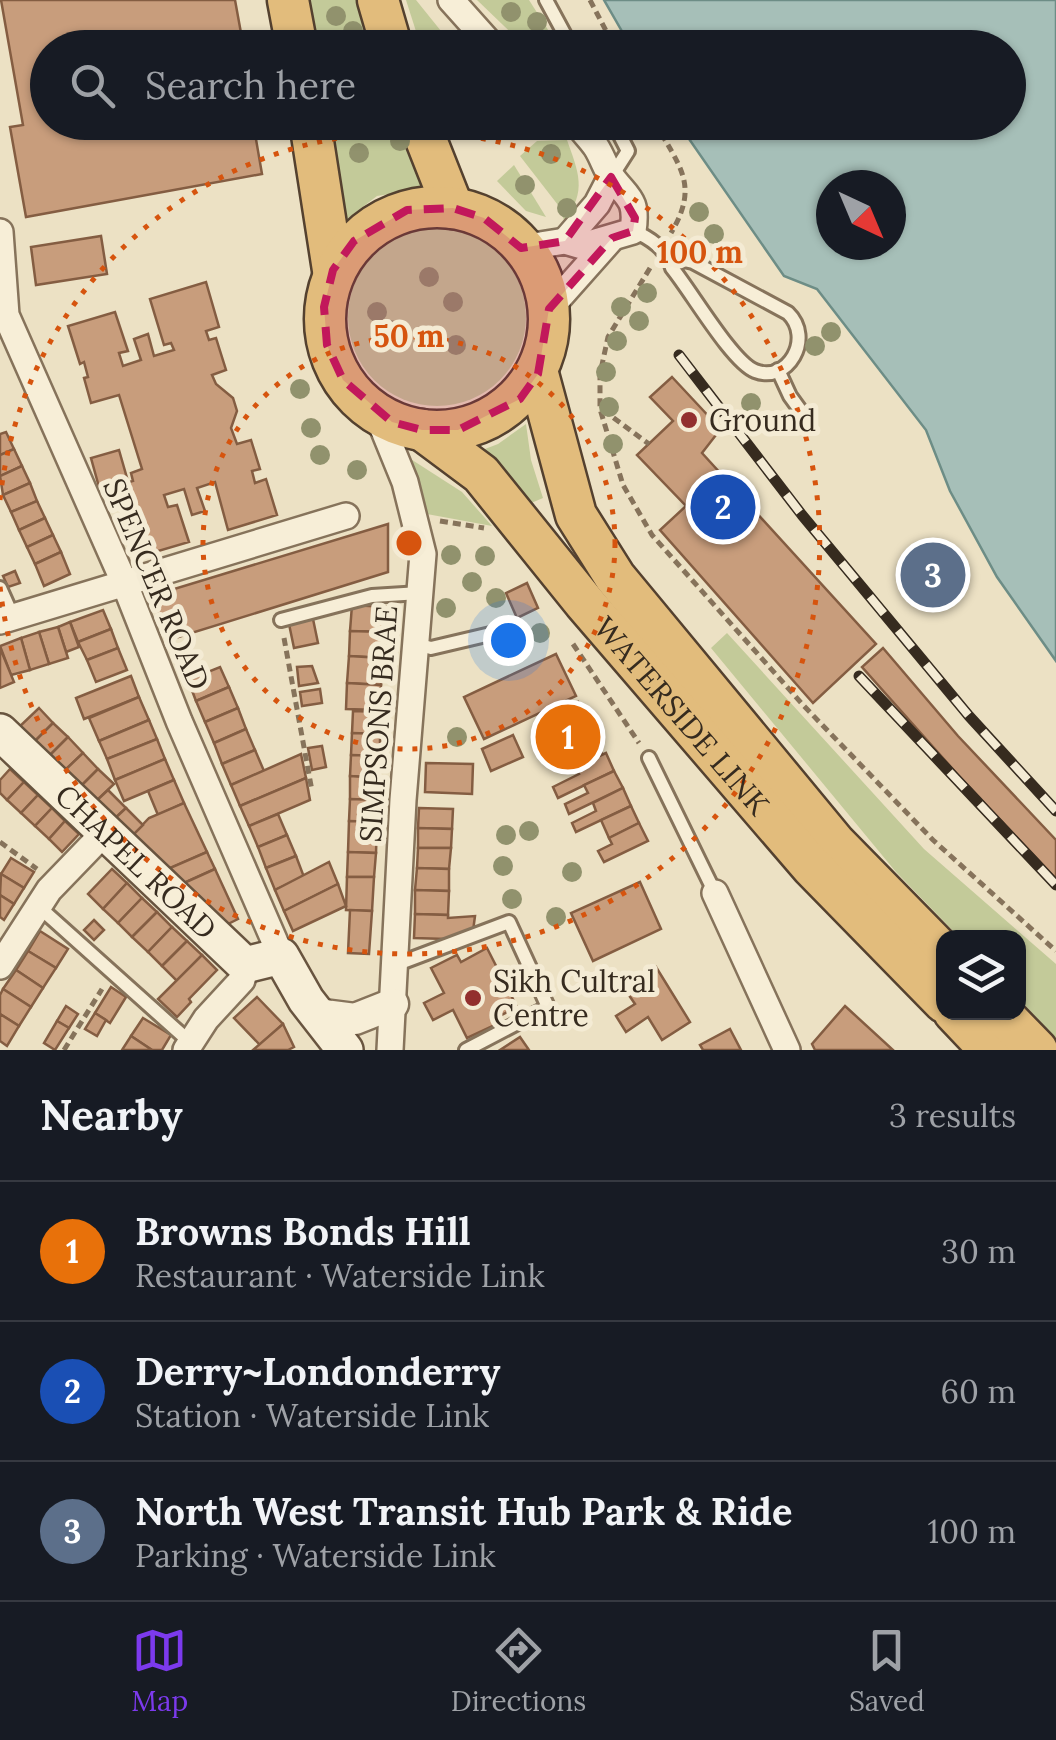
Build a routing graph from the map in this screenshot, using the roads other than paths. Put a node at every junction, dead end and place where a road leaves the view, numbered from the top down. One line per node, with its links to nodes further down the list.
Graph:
1 (288, 0): 5 (highway)
2 (378, 0): 6 (highway)
3 (451, 0): 7 (street)
4 (546, 0): 8 (lane)
5 (294, 30)
6 (387, 30)
7 (478, 30)
8 (562, 30)
9 (313, 140): 20 (highway)
10 (425, 140): 14 (highway)
11 (591, 140): 13 (street)
12 (622, 140): 13 (lane)
13 (612, 177): 16 (street); 17 (street)
14 (453, 208): 18 (highway); 20 (highway)
15 (0, 232): 22 (street, SPENCER ROAD)
16 (622, 235): 17 (street); 19 (lane); 21 (street)
17 (565, 242): 18 (street)
18 (521, 248): 21 (highway)
19 (665, 253): 23 (lane); 23 (lane)
20 (333, 270): 25 (highway)
21 (549, 309): 24 (highway)
22 (3, 315): 29 (street, SPENCER ROAD)
23 (778, 370): 26 (lane)
24 (538, 374): 27 (highway); 41 (highway, WATERSIDE LINK)
25 (376, 412): 27 (highway); 31 (street, SIMPSONS BRAE)
26 (803, 414)
27 (422, 430): 46 (highway, WATERSIDE LINK)
28 (346, 516): 29 (street)
29 (124, 582): 32 (street); 42 (street, SPENCER ROAD)
30 (0, 588): 32 (lane)
31 (420, 594): 33 (lane); 35 (street, SIMPSONS BRAE)
32 (7, 619)
33 (281, 620)
34 (498, 632): 35 (lane)
35 (416, 644): 45 (street, SIMPSONS BRAE)
36 (0, 732): 38 (main road, CHAPEL ROAD)
37 (649, 758): 39 (lane)
38 (104, 834): 40 (street); 43 (main road, CHAPEL ROAD)
39 (715, 893): 55 (street)
40 (38, 906): 44 (street); 51 (lane)
41 (936, 946)
42 (281, 956): 43 (main road); 48 (main road)
43 (245, 965): 51 (street)
44 (0, 966)
45 (394, 966): 47 (street, SIMPSONS BRAE); 54 (lane)
46 (936, 994)
47 (392, 1004): 48 (street); 53 (street, SIMPSONS BRAE)
48 (316, 1014): 52 (main road)
49 (962, 1020): 56 (highway)
50 (1008, 1020): 57 (highway)
51 (188, 1046)
52 (345, 1050)
53 (390, 1050)
54 (466, 1050)
55 (787, 1050)
56 (990, 1050)
57 (1037, 1050)

